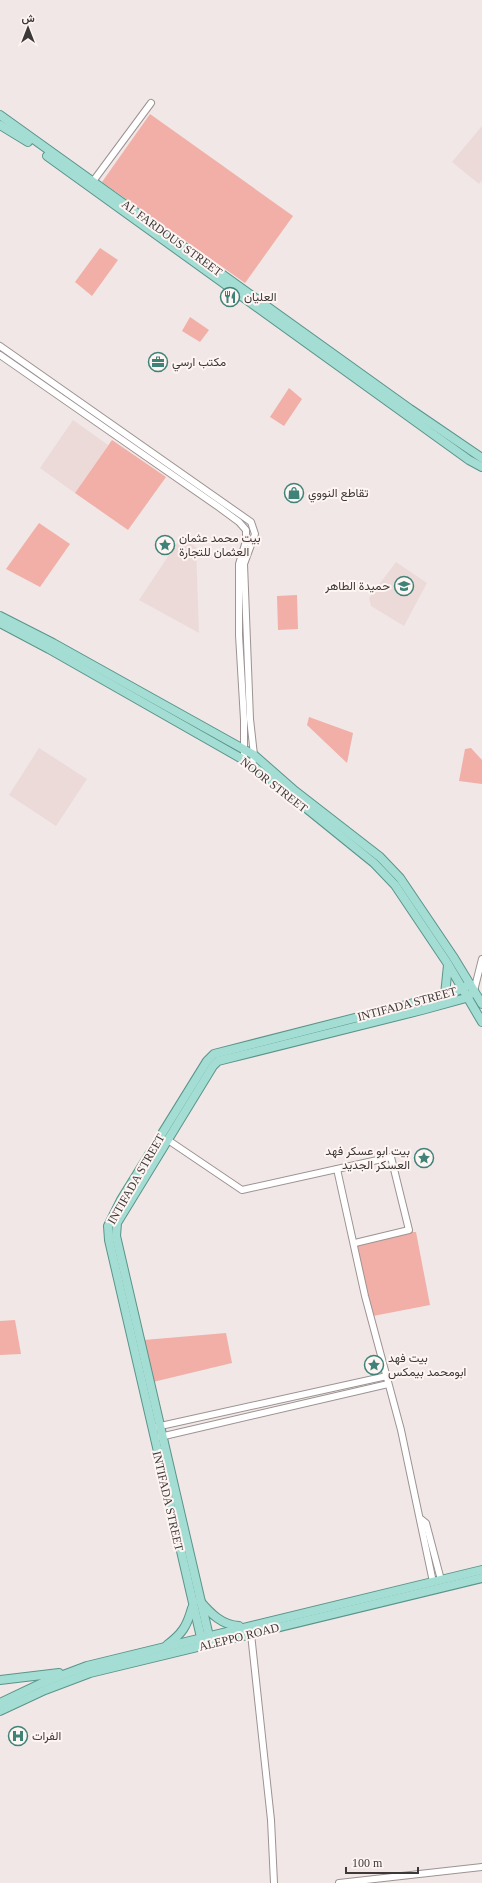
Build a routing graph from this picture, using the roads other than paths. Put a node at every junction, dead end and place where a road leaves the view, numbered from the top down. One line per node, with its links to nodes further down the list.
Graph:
1 (151, 103): 4 (street)
2 (0, 115): 4 (main road, AL FARDOUS STREET)
3 (0, 125): 4 (main road, AL FARDOUS STREET)
4 (91, 184): 7 (main road, AL FARDOUS STREET); 8 (main road, AL FARDOUS STREET)
5 (0, 346): 12 (street)
6 (0, 355): 11 (street)
7 (482, 458)
8 (482, 468)
9 (0, 616): 11 (main road, NOOR STREET)
10 (0, 623): 13 (main road, NOOR STREET)
11 (244, 750): 12 (main road, NOOR STREET); 13 (street)
12 (254, 755): 14 (street); 17 (main road, NOOR STREET)
13 (244, 760): 14 (main road, NOOR STREET)
14 (252, 766): 16 (main road, NOOR STREET)
15 (482, 962): 17 (street)
16 (448, 964): 18 (main road, NOOR STREET); 19 (main road)
17 (473, 985): 18 (main road, INTIFADA STREET); 20 (main road, INTIFADA STREET); 21 (main road, NOOR STREET)
18 (462, 989): 19 (main road, INTIFADA STREET); 20 (main road, NOOR STREET)
19 (444, 995): 28 (main road, INTIFADA STREET)
20 (466, 998): 22 (main road, NOOR STREET); 23 (main road, INTIFADA STREET)
21 (482, 1004)
22 (482, 1022)
23 (168, 1140): 24 (street); 28 (main road, INTIFADA STREET)
24 (337, 1169): 25 (street); 25 (street)
25 (355, 1243): 26 (street)
26 (387, 1376): 27 (street); 28 (street)
27 (388, 1384): 29 (street); 32 (street)
28 (155, 1427): 29 (main road, INTIFADA STREET)
29 (158, 1437): 33 (main road, INTIFADA STREET); 34 (main road, INTIFADA STREET)
30 (482, 1570): 32 (main road, ALEPPO ROAD)
31 (482, 1578): 35 (main road, ALEPPO ROAD)
32 (437, 1581): 35 (main road, ALEPPO ROAD)
33 (199, 1600): 35 (main road); 36 (main road, INTIFADA STREET)
34 (193, 1607): 36 (main road, INTIFADA STREET); 37 (main road)
35 (251, 1630): 36 (main road, ALEPPO ROAD); 43 (street)
36 (206, 1642): 37 (main road, ALEPPO ROAD); 41 (main road, ALEPPO ROAD)
37 (163, 1648): 38 (main road, ALEPPO ROAD)
38 (76, 1670): 39 (main road); 40 (main road, ALEPPO ROAD)
39 (0, 1680)
40 (0, 1703)
41 (0, 1711)
42 (482, 1867): 44 (street)
43 (274, 1883)
44 (339, 1883)

